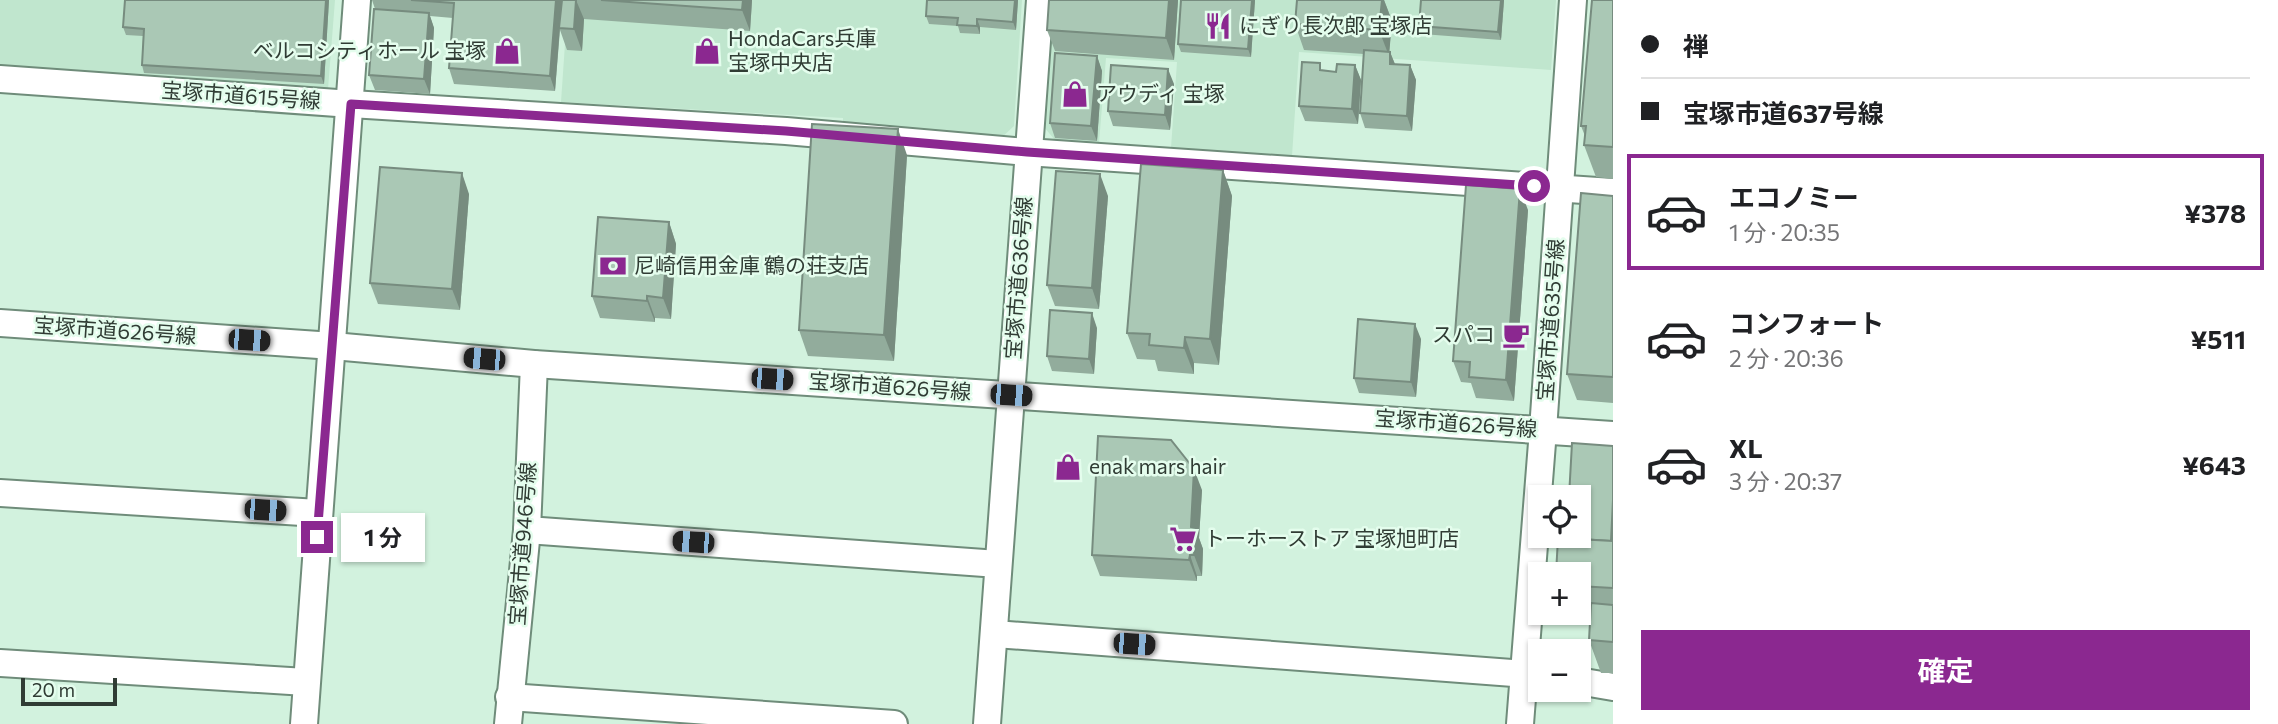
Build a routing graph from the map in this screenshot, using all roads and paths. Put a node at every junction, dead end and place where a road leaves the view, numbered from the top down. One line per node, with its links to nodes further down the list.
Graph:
1 (357, 0): 5 (street)
2 (1040, 0): 6 (street, 宝塚市道636号線)
3 (1573, 0): 7 (street, 宝塚市道635号線)
4 (0, 79): 5 (street, 宝塚市道615号線)
5 (351, 104): 6 (street, 宝塚市道615号線); 10 (street)
6 (1027, 152): 7 (street, 宝塚市道615号線); 12 (street, 宝塚市道636号線)
7 (1560, 188): 8 (street, 宝塚市道615号線); 13 (street, 宝塚市道635号線)
8 (1613, 192)
9 (0, 323): 10 (street, 宝塚市道626号線)
10 (333, 346): 11 (street, 宝塚市道626号線); 16 (street)
11 (534, 364): 12 (street, 宝塚市道626号線); 17 (street, 宝塚市道946号線)
12 (1011, 395): 13 (street, 宝塚市道626号線); 18 (street, 宝塚市道636号線)
13 (1543, 430): 14 (street, 宝塚市道626号線); 20 (street, 宝塚市道635号線)
14 (1613, 435)
15 (0, 493): 16 (street)
16 (318, 513): 23 (street)
17 (527, 530): 18 (street); 27 (street, 宝塚市道946号線)
18 (998, 564): 19 (street, 宝塚市道636号線)
19 (995, 634): 22 (street); 31 (street, 宝塚市道636号線)
20 (1534, 639)
21 (0, 663): 23 (street)
22 (1528, 673)
23 (306, 682): 28 (street)
24 (1591, 683): 25 (street)
25 (1613, 687)
26 (1528, 690): 32 (street, 宝塚市道635号線)
27 (509, 697): 29 (street, 宝塚市道946号線); 30 (street)
28 (304, 724)
29 (508, 724)
30 (894, 724)
31 (987, 724)
32 (1520, 724)

